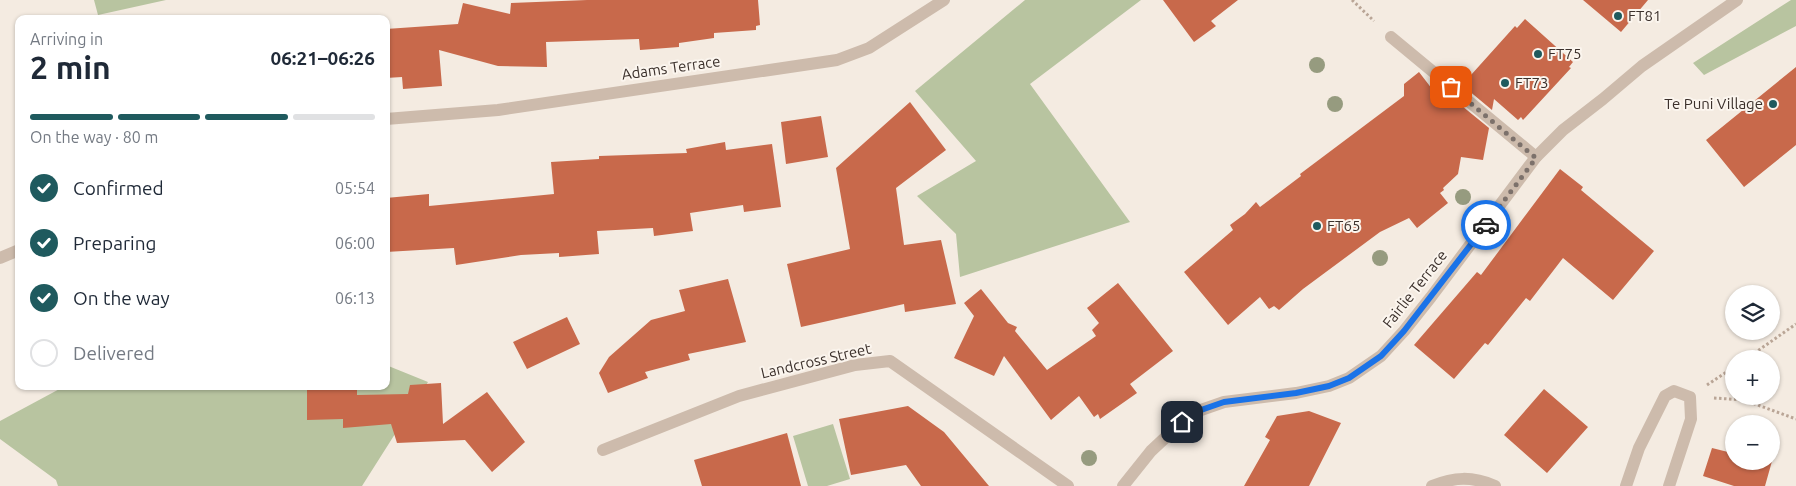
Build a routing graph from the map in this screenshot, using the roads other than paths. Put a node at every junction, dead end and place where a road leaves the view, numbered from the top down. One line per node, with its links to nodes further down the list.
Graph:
1 (944, 0): 4 (street, Adams Terrace)
2 (1737, 0): 5 (street, Fairlie Terrace)
3 (1391, 37): 5 (street)
4 (390, 119)
5 (1536, 158): 10 (street, Fairlie Terrace)
6 (15, 252): 7 (street)
7 (0, 258)
8 (603, 450): 9 (street, Landcross Street)
9 (1068, 486)
10 (1123, 486)
11 (1432, 486): 12 (street)
12 (1495, 486)
13 (1626, 486): 14 (street)
14 (1670, 486)

